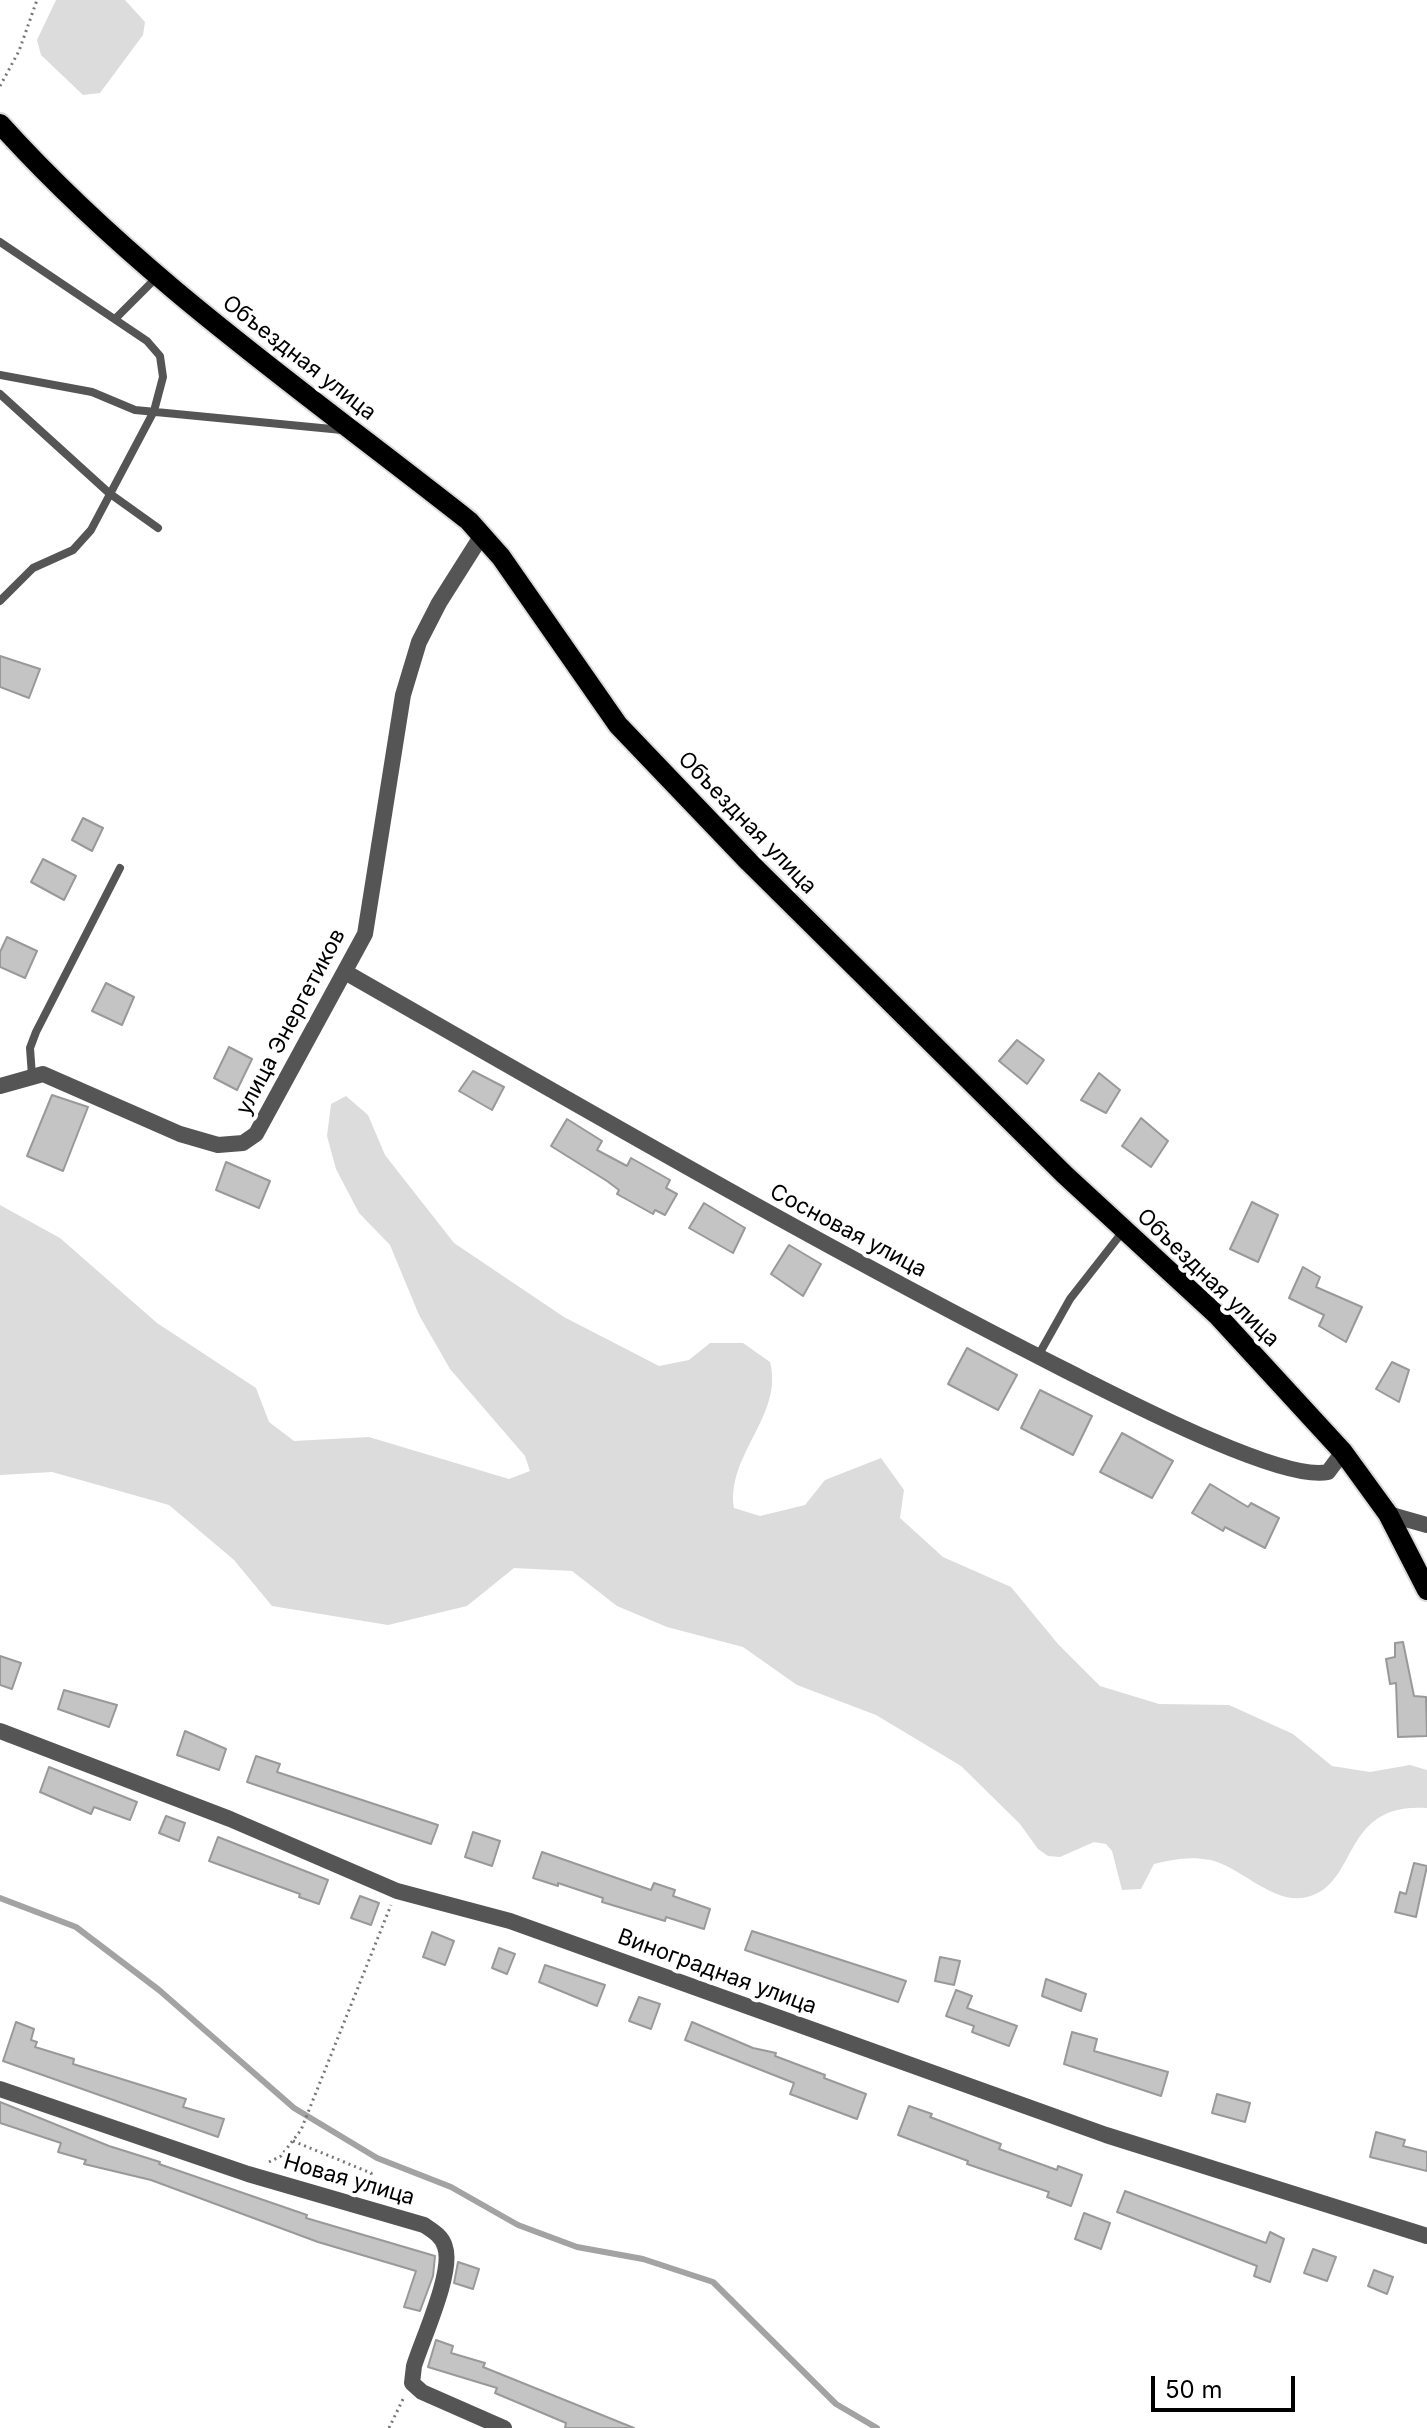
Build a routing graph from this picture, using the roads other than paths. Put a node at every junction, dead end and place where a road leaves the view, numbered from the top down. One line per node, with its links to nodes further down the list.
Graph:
1 (0, 124): 3 (main road, Объездная улица)
2 (0, 242): 4 (lane)
3 (157, 277): 4 (lane); 8 (main road, Объездная улица)
4 (115, 319): 7 (lane)
5 (0, 375): 7 (lane)
6 (0, 394): 9 (lane)
7 (154, 411): 8 (lane); 9 (lane)
8 (354, 431): 11 (main road, Объездная улица)
9 (109, 493): 10 (lane); 12 (lane)
10 (158, 528)
11 (482, 535): 14 (street, улица Энергетиков); 17 (main road, Объездная улица)
12 (0, 601)
13 (120, 868): 15 (lane)
14 (345, 972): 15 (street, улица Энергетиков); 18 (street, Сосновая улица)
15 (32, 1076): 16 (street)
16 (0, 1086)
17 (1124, 1229): 18 (lane); 19 (main road, Объездная улица)
18 (1038, 1356): 19 (street, Сосновая улица)
19 (1343, 1452): 20 (main road, Объездная улица)
20 (1388, 1514): 21 (street); 22 (main road, Объездная улица)
21 (1427, 1525)
22 (1427, 1590)
23 (0, 1731): 25 (street, Виноградная улица)
24 (0, 2089): 26 (street, Новая улица)
25 (1427, 2236)
26 (504, 2428)

